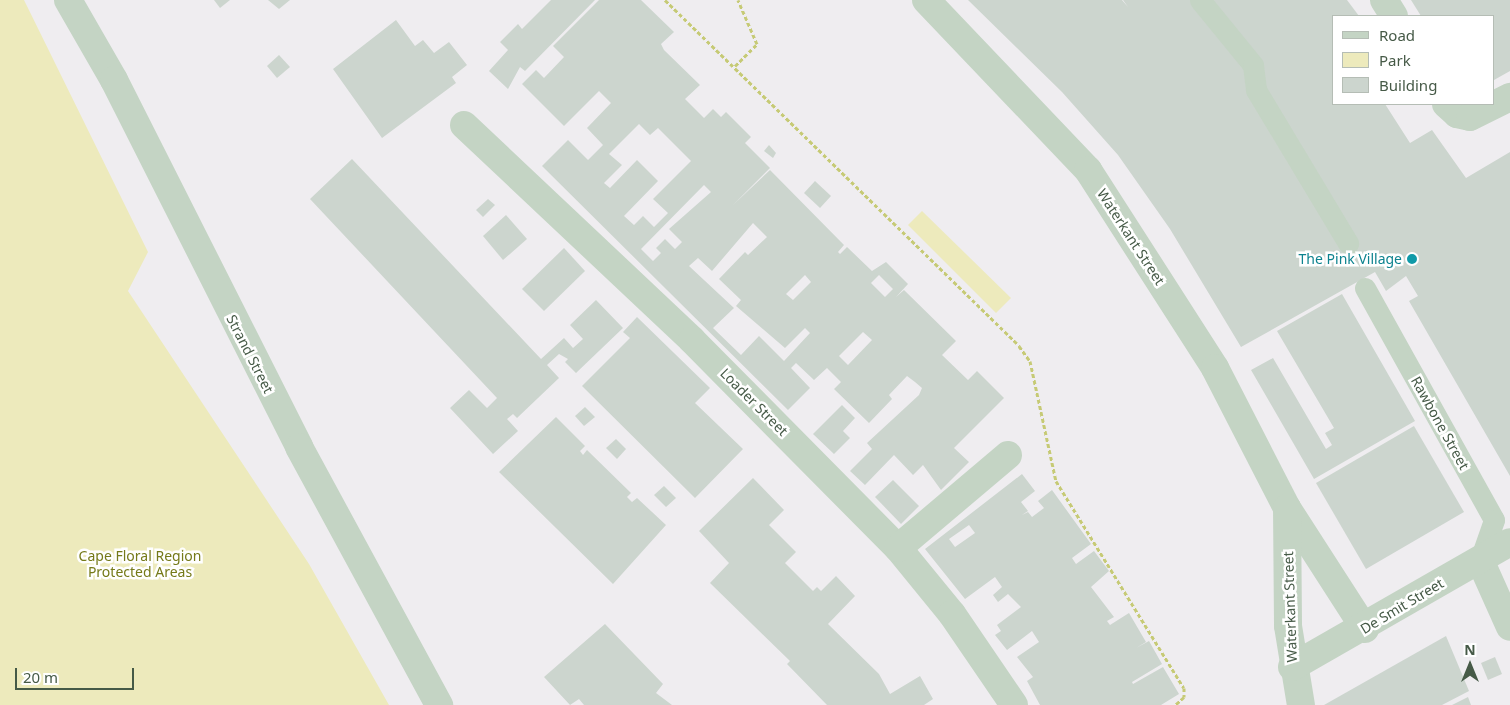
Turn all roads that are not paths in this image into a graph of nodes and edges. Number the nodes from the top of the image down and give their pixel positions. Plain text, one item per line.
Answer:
1 (68, 0) edge
2 (926, 0) edge
3 (1200, 0) edge
4 (1384, 0) edge
5 (1393, 15) edge
6 (1510, 97) edge
7 (1495, 104) edge
8 (1447, 105) edge
9 (1494, 105) edge
10 (464, 125) dead end
11 (1348, 243) dead end
12 (1365, 288) dead end
13 (1008, 455) dead end
14 (1287, 508) junction
15 (1510, 542) edge
16 (898, 548) junction
17 (1480, 560) junction
18 (1365, 628) junction
19 (1510, 628) edge
20 (1292, 667) junction
21 (440, 705) edge
22 (1014, 705) edge
23 (1301, 705) edge

1 - 21 street, Strand Street
2 - 14 street, Waterkant Street
3 - 11 lane
4 - 5 street
6 - 7 street
8 - 9 street
10 - 16 street, Loader Street
12 - 17 lane, Rawbone Street
13 - 16 street
14 - 18 street, Waterkant Street
14 - 20 street, Waterkant Street
15 - 17 street, De Smit Street
16 - 22 street, Loader Street
17 - 18 street, De Smit Street
17 - 19 street
18 - 20 street, De Smit Street
20 - 23 street, Waterkant Street

